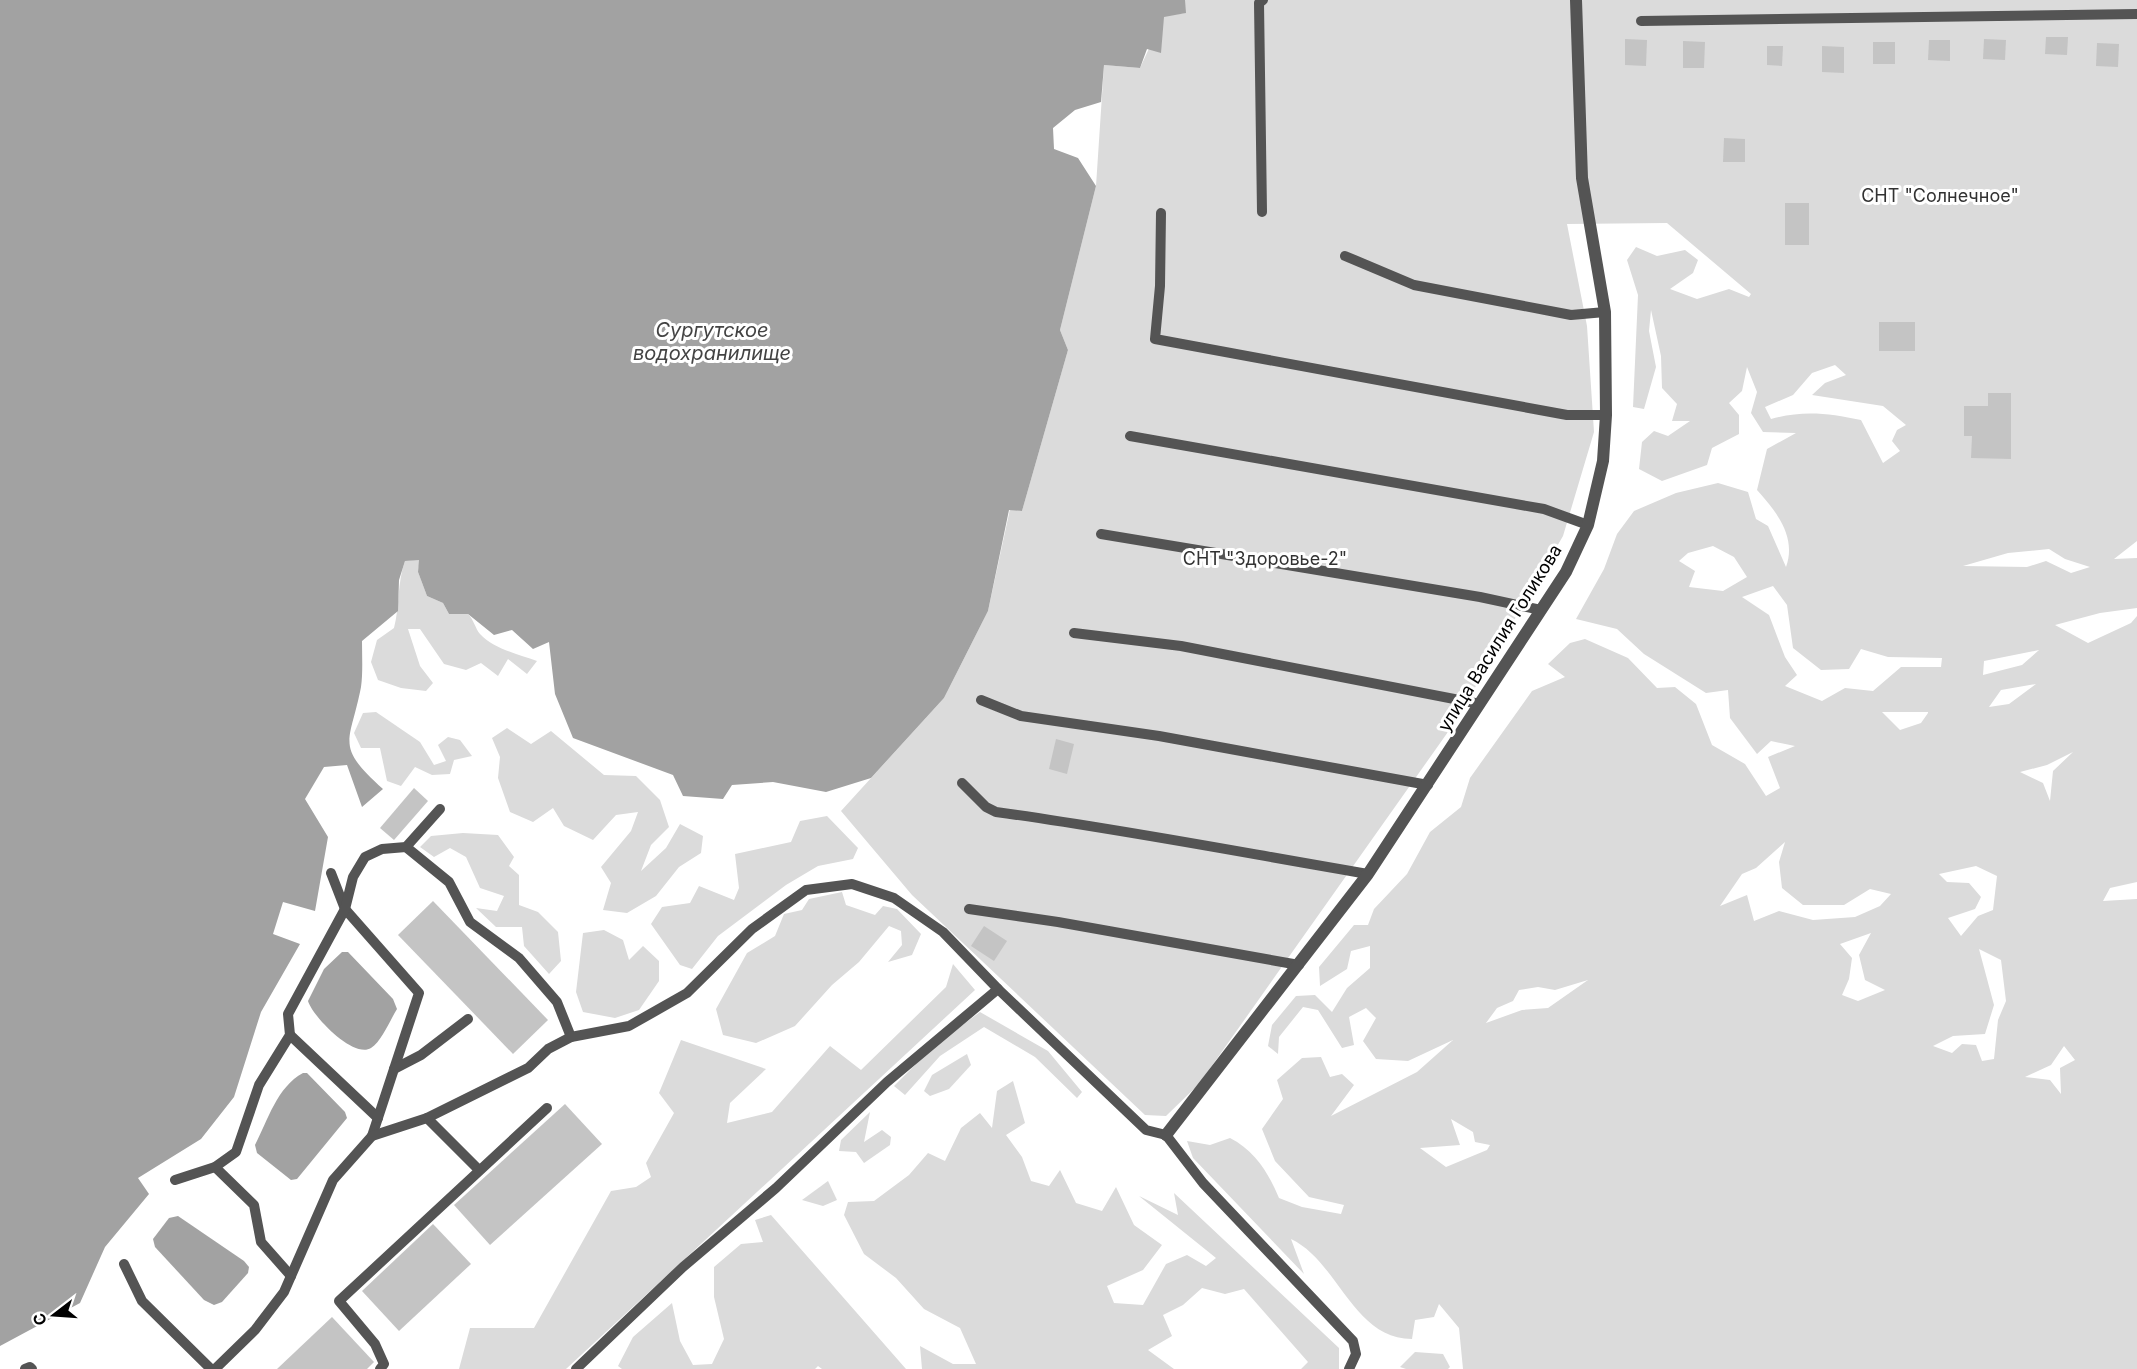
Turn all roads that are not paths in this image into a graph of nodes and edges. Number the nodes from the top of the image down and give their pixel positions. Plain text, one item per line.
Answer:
1 (1263, 0) edge
2 (1576, 0) edge
3 (2137, 14) edge
4 (1641, 21) dead end
5 (1262, 212) dead end
6 (1161, 213) dead end
7 (1345, 256) dead end
8 (1605, 312) junction
9 (1606, 415) junction
10 (1130, 436) dead end
11 (1588, 525) junction
12 (1101, 534) dead end
13 (1541, 610) junction
14 (1074, 633) dead end
15 (981, 700) dead end
16 (1480, 704) junction
17 (962, 783) dead end
18 (1428, 785) junction
19 (440, 809) dead end
20 (406, 847) junction
21 (331, 873) dead end
22 (1368, 874) junction
23 (345, 909) junction
24 (969, 909) dead end
25 (1299, 965) junction
26 (998, 990) junction
27 (468, 1019) dead end
28 (290, 1035) junction
29 (571, 1037) junction
30 (394, 1069) junction
31 (547, 1108) dead end
32 (378, 1118) junction
33 (427, 1118) junction
34 (1166, 1135) junction
35 (372, 1136) junction
36 (215, 1167) junction
37 (478, 1169) junction
38 (175, 1180) dead end
39 (124, 1264) dead end
40 (291, 1276) junction
41 (25, 1369) edge
42 (32, 1369) edge
43 (213, 1369) edge
44 (380, 1369) edge
45 (576, 1369) edge
46 (1349, 1369) edge

1 - 5 lane
2 - 8 street, улица Василия Голикова
3 - 4 lane
6 - 9 lane
7 - 8 lane
8 - 9 street, улица Василия Голикова
9 - 11 street, улица Василия Голикова
10 - 11 lane
11 - 13 street, улица Василия Голикова
12 - 13 lane
13 - 16 street, улица Василия Голикова
14 - 16 lane
15 - 18 lane
16 - 18 street, улица Василия Голикова
17 - 22 lane
18 - 22 street, улица Василия Голикова
19 - 20 lane
20 - 23 lane
20 - 29 lane
21 - 23 lane
22 - 25 street, улица Василия Голикова
23 - 28 lane
23 - 30 lane
24 - 25 lane
25 - 34 street, улица Василия Голикова
26 - 29 lane
26 - 34 lane
26 - 45 lane
27 - 30 lane
28 - 32 lane
28 - 36 lane
29 - 33 lane
30 - 32 lane
31 - 37 lane
32 - 35 lane
33 - 35 lane
33 - 37 lane
34 - 46 lane
35 - 40 lane
36 - 38 lane
36 - 40 lane
37 - 44 lane
39 - 43 lane
40 - 43 lane
41 - 42 lane

